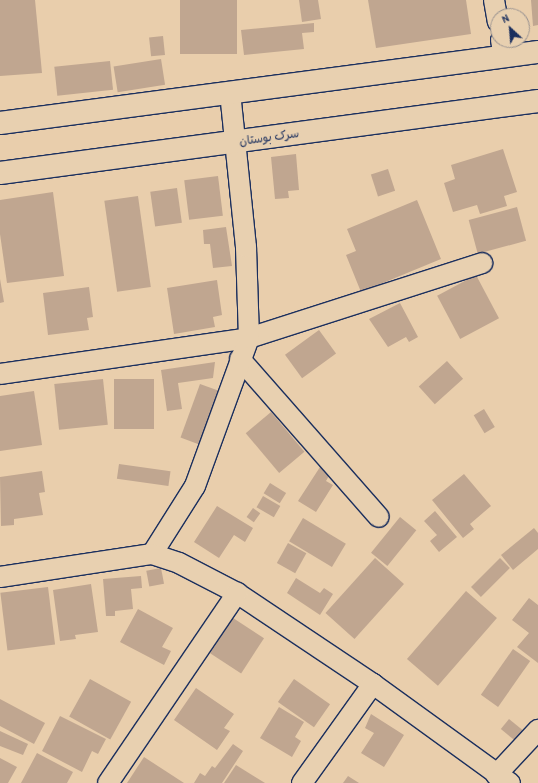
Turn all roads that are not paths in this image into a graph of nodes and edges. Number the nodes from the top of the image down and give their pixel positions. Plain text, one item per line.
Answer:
1 (503, 49) edge
2 (538, 52) edge
3 (230, 93) junction
4 (538, 101) edge
5 (0, 123) edge
6 (236, 141) junction
7 (0, 173) edge
8 (482, 263) dead end
9 (249, 338) junction
10 (240, 359) junction
11 (0, 374) edge
12 (379, 517) dead end
13 (152, 554) junction
14 (0, 578) edge
15 (237, 593) junction
16 (373, 684) junction
17 (538, 730) edge
18 (503, 779) edge
19 (108, 783) edge
20 (302, 783) edge

1 - 2 street
1 - 3 street
3 - 5 street
3 - 6 street
4 - 6 street, سرک بوستان
6 - 7 street, سرک بوستان
6 - 9 street
8 - 9 street
9 - 10 street
9 - 11 street
10 - 12 street
10 - 13 street
13 - 14 street
13 - 15 street
15 - 16 street
15 - 19 street
16 - 18 street
16 - 20 street
17 - 18 street

